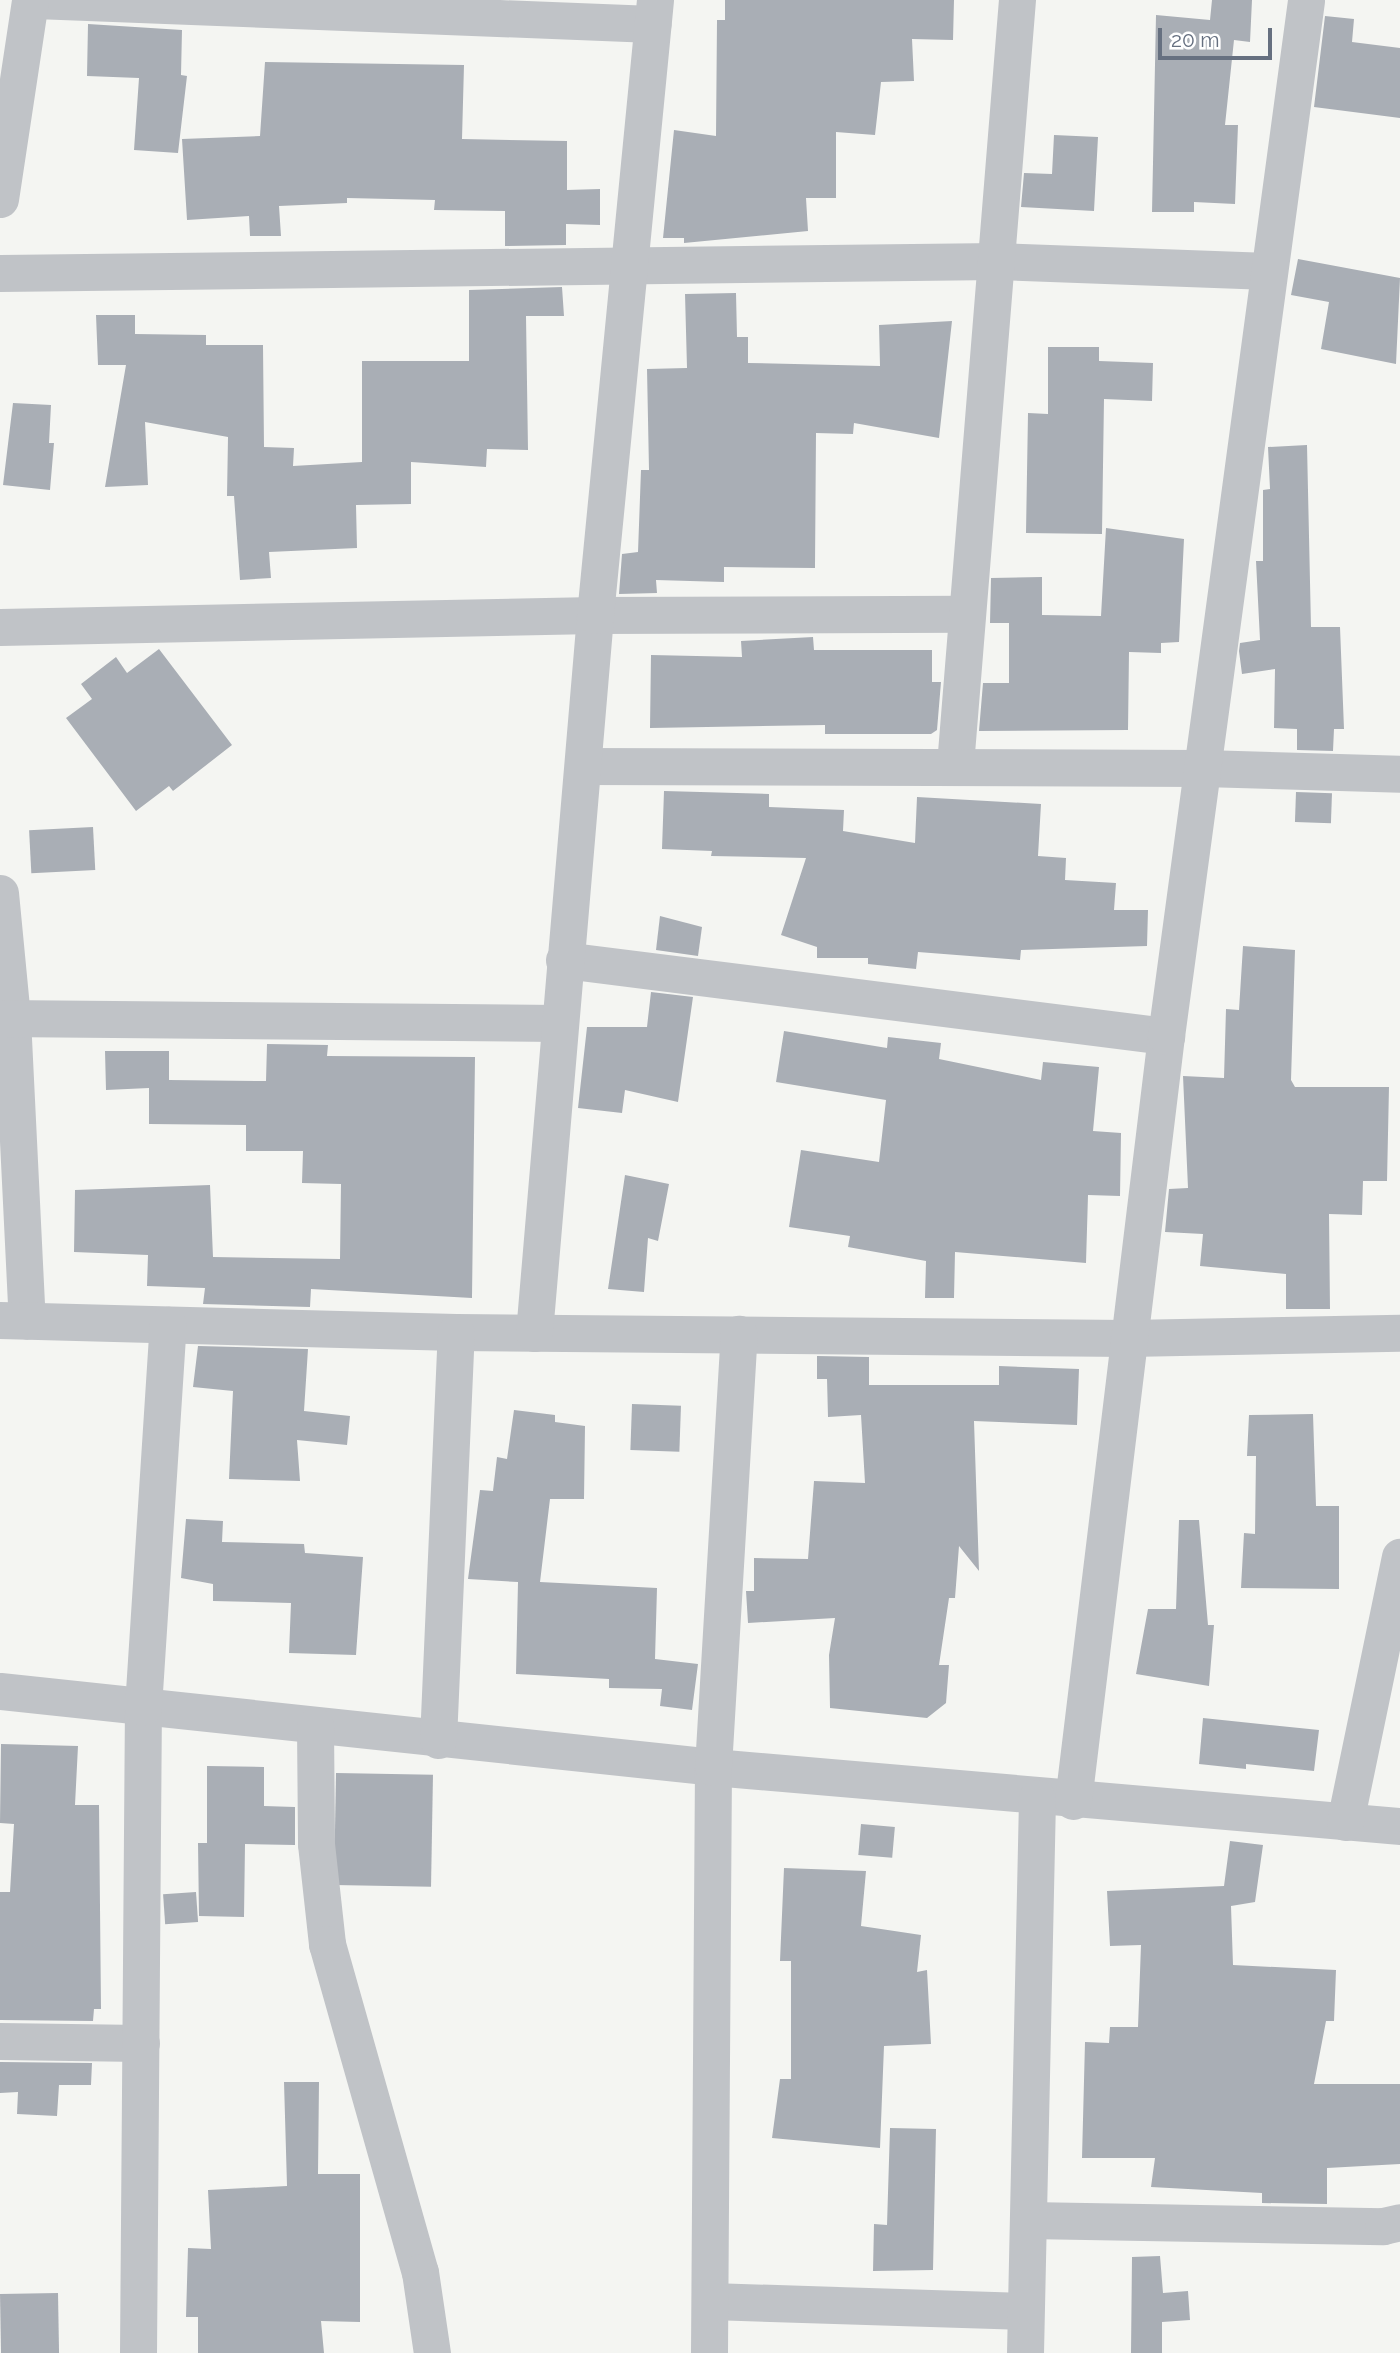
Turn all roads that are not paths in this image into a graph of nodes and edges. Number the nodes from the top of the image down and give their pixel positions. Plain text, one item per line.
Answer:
1 (30, 0) edge
2 (35, 0) edge
3 (1017, 0) edge
4 (1306, 0) edge
5 (375, 6) edge
6 (654, 12) edge
7 (0, 199) edge
8 (999, 261) junction
9 (629, 265) junction
10 (1269, 271) junction
11 (0, 273) edge
12 (967, 614) junction
13 (595, 615) junction
14 (0, 627) edge
15 (955, 765) junction
16 (583, 766) junction
17 (1203, 768) junction
18 (1400, 774) edge
19 (0, 893) edge
20 (564, 960) junction
21 (6, 1018) edge
22 (558, 1023) junction
23 (1166, 1035) junction
24 (13, 1320) edge
25 (168, 1325) junction
26 (456, 1332) junction
27 (534, 1333) junction
28 (1400, 1333) edge
29 (739, 1334) junction
30 (1128, 1338) junction
31 (1400, 1557) edge
32 (0, 1691) edge
33 (143, 1707) junction
34 (315, 1726) junction
35 (438, 1740) junction
36 (713, 1768) junction
37 (1037, 1798) junction
38 (1073, 1801) junction
39 (1345, 1822) junction
40 (1400, 1826) edge
41 (0, 2041) edge
42 (141, 2043) junction
43 (1028, 2220) junction
44 (1400, 2222) edge
45 (710, 2301) junction
46 (1025, 2311) junction
47 (138, 2353) edge
48 (432, 2353) edge
49 (709, 2353) edge
50 (1025, 2353) edge

1 - 7 street
2 - 5 street
3 - 8 street
4 - 10 street
5 - 6 street
6 - 9 street
8 - 9 street
8 - 10 street
8 - 12 street
9 - 11 street
9 - 13 street
10 - 17 street
12 - 13 street
12 - 15 street
13 - 14 street
13 - 16 street
15 - 16 street
15 - 17 street
16 - 20 street
17 - 18 street
17 - 23 street
19 - 21 street
20 - 22 street
20 - 23 street
21 - 22 street
21 - 24 street
22 - 27 street
23 - 30 street
24 - 25 street
25 - 26 street
25 - 33 street
26 - 27 street
26 - 35 street
27 - 29 street
28 - 30 street
29 - 30 street
29 - 36 street
30 - 38 street
31 - 39 street
32 - 33 street
33 - 34 street
33 - 42 street
34 - 35 street
34 - 48 street
35 - 36 street
36 - 37 street
36 - 45 street
37 - 38 street
37 - 43 street
38 - 39 street
39 - 40 street
41 - 42 street
42 - 47 street
43 - 44 street
43 - 46 street
45 - 46 street
45 - 49 street
46 - 50 street

